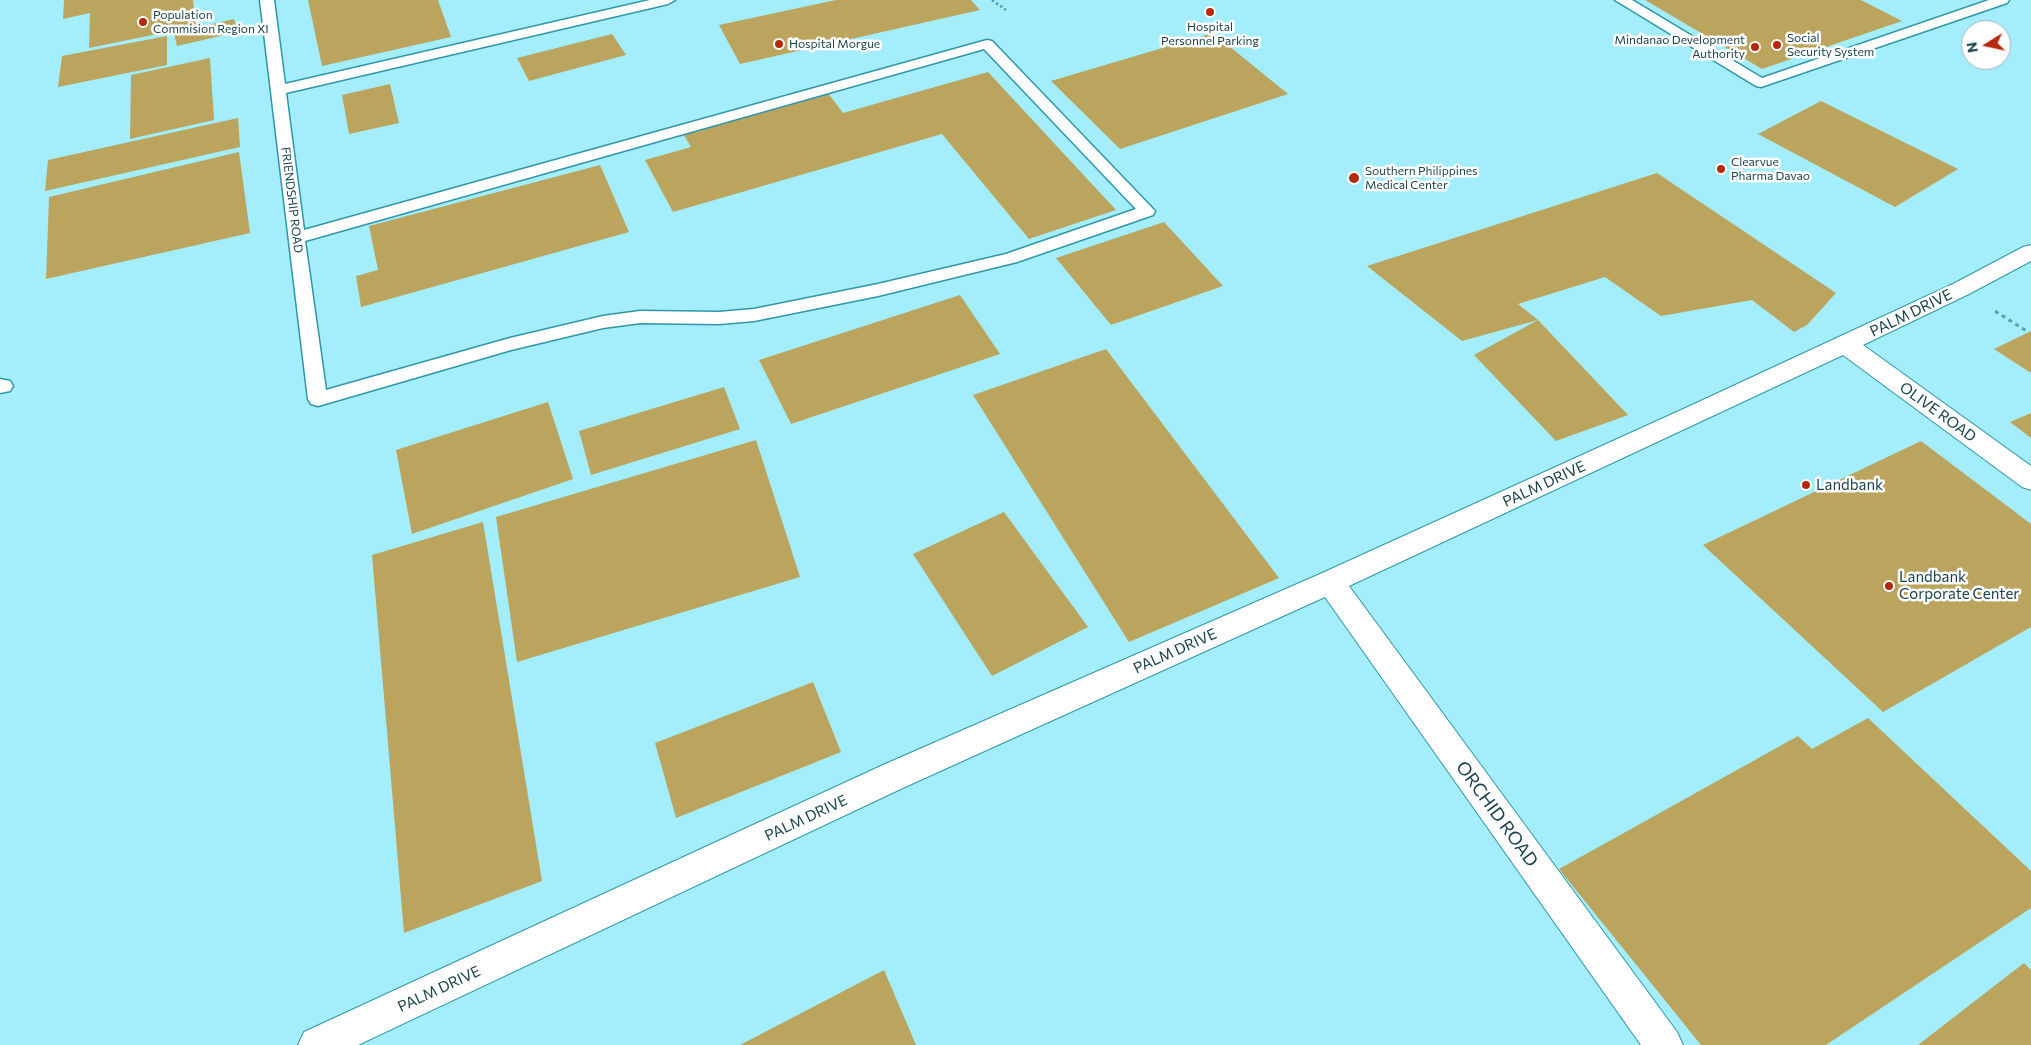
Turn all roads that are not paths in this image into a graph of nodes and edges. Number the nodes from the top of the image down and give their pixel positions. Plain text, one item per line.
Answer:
1 (267, 0) edge
2 (666, 0) edge
3 (1622, 0) edge
4 (2002, 0) edge
5 (278, 90) junction
6 (296, 238) junction
7 (2031, 252) edge
8 (1845, 344) junction
9 (2031, 480) edge
10 (1330, 582) junction
11 (317, 1045) edge
12 (1664, 1045) edge

1 - 5 lane, FRIENDSHIP ROAD
2 - 5 lane
3 - 4 lane
5 - 6 lane, FRIENDSHIP ROAD
6 - 6 lane, FRIENDSHIP ROAD
7 - 8 street, PALM DRIVE
8 - 9 street, OLIVE ROAD
8 - 10 street, PALM DRIVE
10 - 11 street, PALM DRIVE
10 - 12 street, ORCHID ROAD

